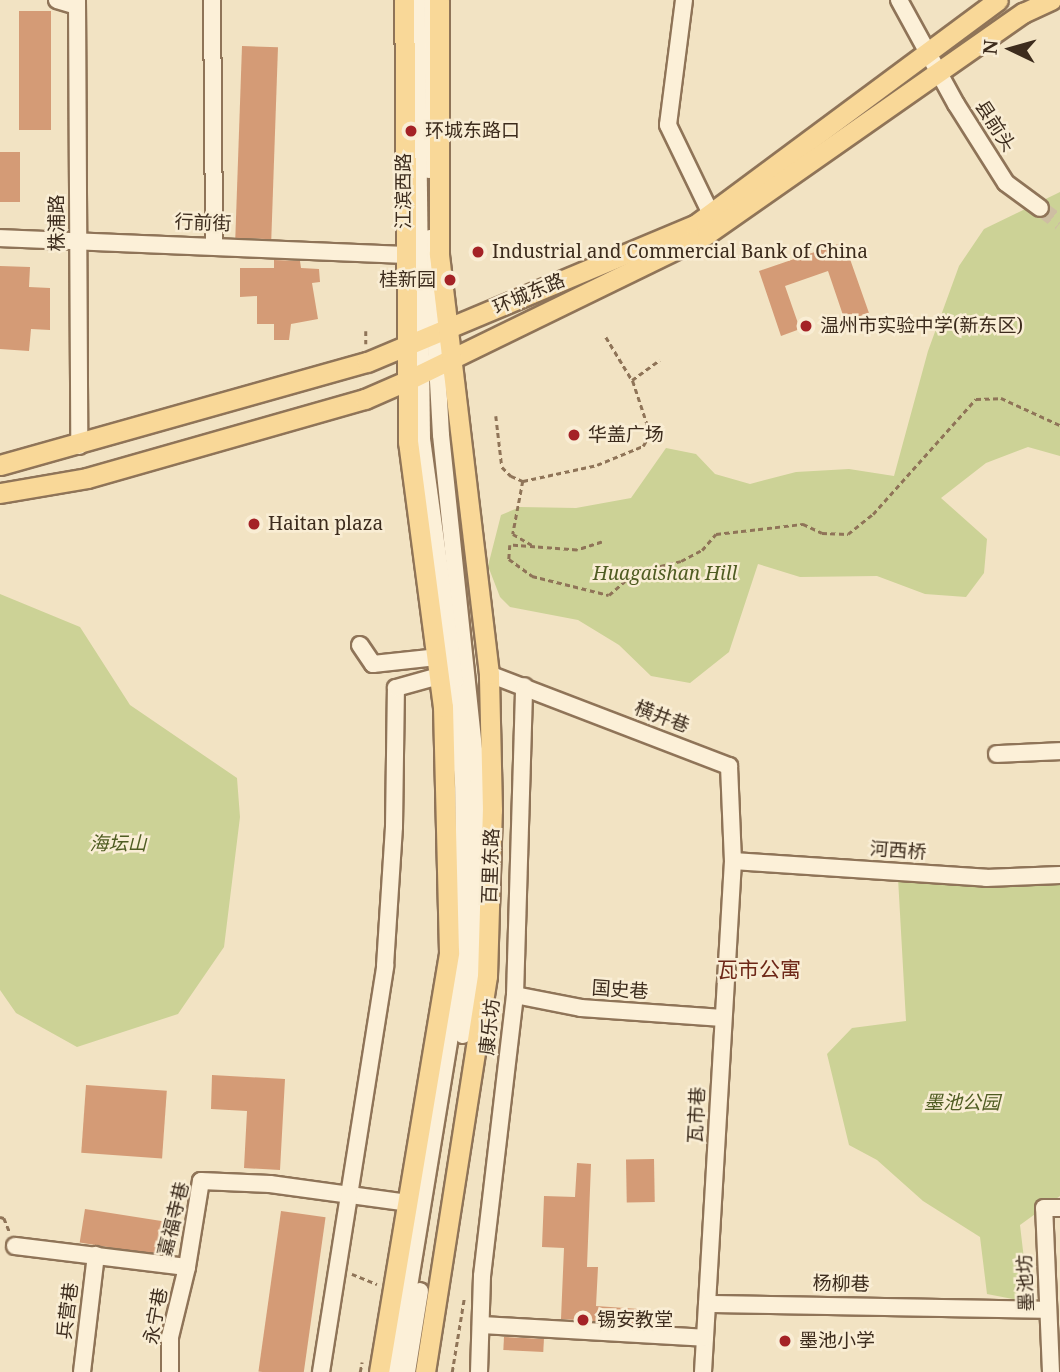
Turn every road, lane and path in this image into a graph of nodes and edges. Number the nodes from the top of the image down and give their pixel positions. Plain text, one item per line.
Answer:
1 (57, 0) edge
2 (212, 0) edge
3 (404, 0) edge
4 (417, 0) edge
5 (429, 0) edge
6 (439, 0) edge
7 (684, 0) edge
8 (899, 0) edge
9 (998, 0) edge
10 (1051, 0) edge
11 (77, 3) edge
12 (928, 54) junction
13 (937, 73) junction
14 (1040, 208) tunnel mouth
15 (710, 214) junction
16 (0, 238) edge
17 (78, 239) junction
18 (214, 245) junction
19 (404, 255) junction
20 (428, 335) junction
21 (606, 337) dead end
22 (660, 360) dead end
23 (429, 369) junction
24 (632, 380) junction
25 (496, 416) dead end
26 (1060, 425) edge
27 (79, 446) junction
28 (0, 465) edge
29 (523, 481) junction
30 (0, 493) edge
31 (602, 542) dead end
32 (535, 546) junction
33 (360, 645) dead end
34 (438, 667) junction
35 (489, 674) junction
36 (524, 686) junction
37 (1060, 751) edge
38 (997, 754) dead end
39 (733, 861) junction
40 (1060, 876) edge
41 (515, 995) junction
42 (723, 1018) junction
43 (347, 1195) junction
44 (408, 1203) junction
45 (1060, 1208) edge
46 (0, 1217) edge
47 (15, 1246) joint
48 (96, 1255) junction
49 (187, 1267) junction
50 (377, 1284) dead end
51 (333, 1289) junction
52 (706, 1304) junction
53 (1048, 1310) junction
54 (481, 1325) junction
55 (705, 1338) junction
56 (82, 1372) edge
57 (170, 1372) edge
58 (321, 1372) edge
59 (379, 1372) edge
60 (395, 1372) edge
61 (407, 1372) edge
62 (425, 1372) edge
63 (479, 1372) edge
64 (702, 1372) edge
65 (1051, 1372) edge

1 - 11 street
2 - 18 street
3 - 19 main road, 江滨西路
4 - 20 street
5 - 20 street
6 - 20 main road, 江滨西路
7 - 15 street
8 - 12 street, 县前头
9 - 12 main road, 环城东路
10 - 13 main road, 环城东路
11 - 17 street, 株浦路
12 - 13 street, 县前头
12 - 15 main road, 环城东路
13 - 14 street, 县前头
13 - 23 main road, 环城东路
15 - 20 main road, 环城东路
16 - 17 street, 行前街
17 - 18 street, 行前街
17 - 27 street, 株浦路
18 - 19 street, 行前街
19 - 20 main road, 江滨西路
20 - 23 main road, 江滨西路
20 - 23 main road, 江滨西路
20 - 27 main road, 环城东路
21 - 24 path
22 - 24 path
23 - 30 main road, 环城东路
23 - 34 main road
23 - 35 main road, 百里东路
23 - 60 street
23 - 61 street
24 - 29 path
25 - 29 path
26 - 32 path
27 - 28 main road, 环城东路
29 - 32 path
31 - 32 path
33 - 34 street
34 - 43 street
34 - 44 main road
35 - 36 street, 横井巷
35 - 62 main road, 百里东路
36 - 39 street, 横井巷
36 - 41 street, 康乐坊
37 - 38 street
39 - 40 street, 河西桥
39 - 42 street, 瓦市巷
41 - 42 street, 国史巷
41 - 54 street, 康乐坊
42 - 52 street, 瓦市巷
43 - 44 street, 嘉福寺巷
43 - 49 street, 嘉福寺巷
43 - 51 street
44 - 59 main road
45 - 53 street, 墨池坊
46 - 47 path
47 - 48 street, 嘉福寺巷
48 - 49 street, 嘉福寺巷
48 - 56 street, 兵营巷
49 - 57 street, 永宁巷
50 - 51 path
51 - 58 street
52 - 53 street, 杨柳巷
52 - 55 street, 瓦市巷
53 - 65 street, 墨池坊
54 - 55 street
54 - 63 street, 康乐坊
55 - 64 street, 瓦市巷

